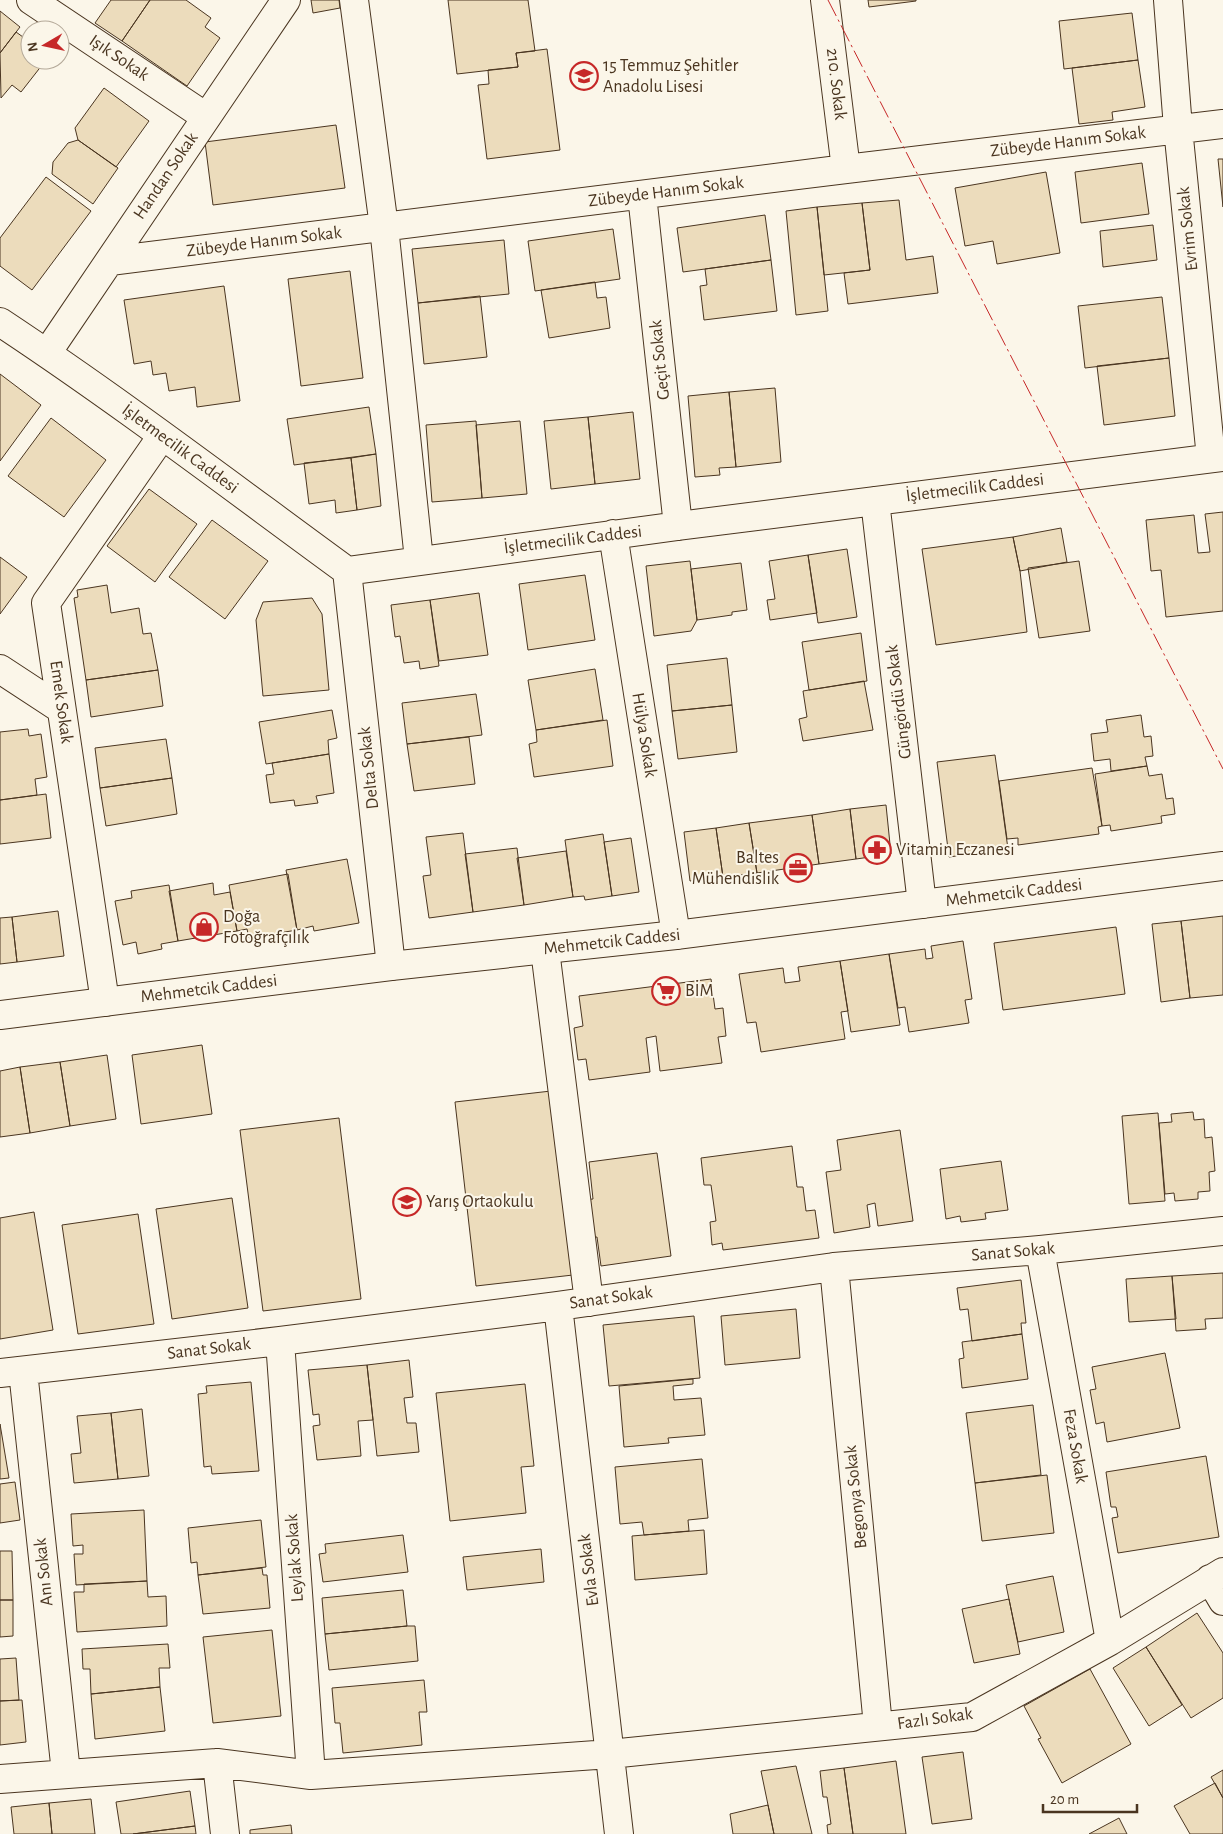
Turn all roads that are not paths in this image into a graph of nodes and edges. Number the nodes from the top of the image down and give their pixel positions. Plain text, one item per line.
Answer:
1 (31, 0) edge
2 (286, 0) edge
3 (354, 0) edge
4 (825, 0) edge
5 (1168, 0) edge
6 (206, 117) junction
7 (1223, 124) edge
8 (1178, 128) junction
9 (846, 169) junction
10 (642, 195) junction
11 (384, 227) junction
12 (110, 261) junction
13 (0, 322) edge
14 (47, 353) junction
15 (162, 436) junction
16 (1217, 458) edge
17 (875, 501) junction
18 (678, 526) junction
19 (613, 534) junction
20 (419, 560) junction
21 (347, 571) junction
22 (0, 669) edge
23 (61, 709) junction
24 (1223, 866) edge
25 (922, 904) junction
26 (676, 935) junction
27 (544, 950) junction
28 (391, 966) junction
29 (105, 1002) junction
30 (0, 1015) edge
31 (1223, 1232) edge
32 (1040, 1250) junction
33 (834, 1267) junction
34 (589, 1302) junction
35 (558, 1306) junction
36 (280, 1341) junction
37 (11, 1372) edge
38 (1219, 1584) edge
39 (1110, 1642) junction
40 (878, 1726) junction
41 (610, 1754) junction
42 (217, 1763) junction
43 (66, 1773) junction
44 (310, 1775) junction
45 (0, 1779) edge
46 (225, 1834) edge
47 (619, 1834) edge

1 - 6 street, Işık Sokak
2 - 6 street, Handan Sokak
3 - 11 street
4 - 9 street, 210. Sokak
5 - 8 street, Evrim Sokak
6 - 12 street, Handan Sokak
7 - 8 street, Zübeyde Hanım Sokak
8 - 9 street, Zübeyde Hanım Sokak
8 - 16 street, Evrim Sokak
9 - 10 street, Zübeyde Hanım Sokak
10 - 11 street, Zübeyde Hanım Sokak
10 - 18 street, Geçit Sokak
11 - 12 street, Zübeyde Hanım Sokak
11 - 20 street
12 - 14 street, Handan Sokak
13 - 14 street, İşletmecilik Caddesi
14 - 15 street, İşletmecilik Caddesi
15 - 21 street, İşletmecilik Caddesi
15 - 23 street, Emek Sokak
16 - 17 street, İşletmecilik Caddesi
17 - 18 street, İşletmecilik Caddesi
17 - 25 street, Güngördü Sokak
18 - 19 street, İşletmecilik Caddesi
19 - 20 street, İşletmecilik Caddesi
19 - 26 street, Hülya Sokak
20 - 21 street, İşletmecilik Caddesi
21 - 28 street, Delta Sokak
22 - 23 street
23 - 29 street, Emek Sokak
24 - 25 street, Mehmetcik Caddesi
25 - 26 street, Mehmetcik Caddesi
26 - 27 street, Mehmetcik Caddesi
27 - 28 street, Mehmetcik Caddesi
27 - 34 street
28 - 29 street, Mehmetcik Caddesi
29 - 30 street, Mehmetcik Caddesi
31 - 32 street, Sanat Sokak
32 - 33 street, Sanat Sokak
32 - 39 street, Feza Sokak
33 - 34 street, Sanat Sokak
33 - 40 street, Begonya Sokak
34 - 35 street, Sanat Sokak
35 - 36 street, Sanat Sokak
35 - 41 street, Evla Sokak
36 - 37 street, Sanat Sokak
36 - 44 street, Leylak Sokak
37 - 43 street, Anı Sokak
38 - 39 street, Fazlı Sokak
39 - 40 street, Fazlı Sokak
40 - 41 street, Fazlı Sokak
41 - 44 street, Fazlı Sokak
41 - 47 street, Evla Sokak
42 - 43 street, Fazlı Sokak
42 - 44 street, Fazlı Sokak
42 - 46 street
43 - 45 street, Fazlı Sokak

